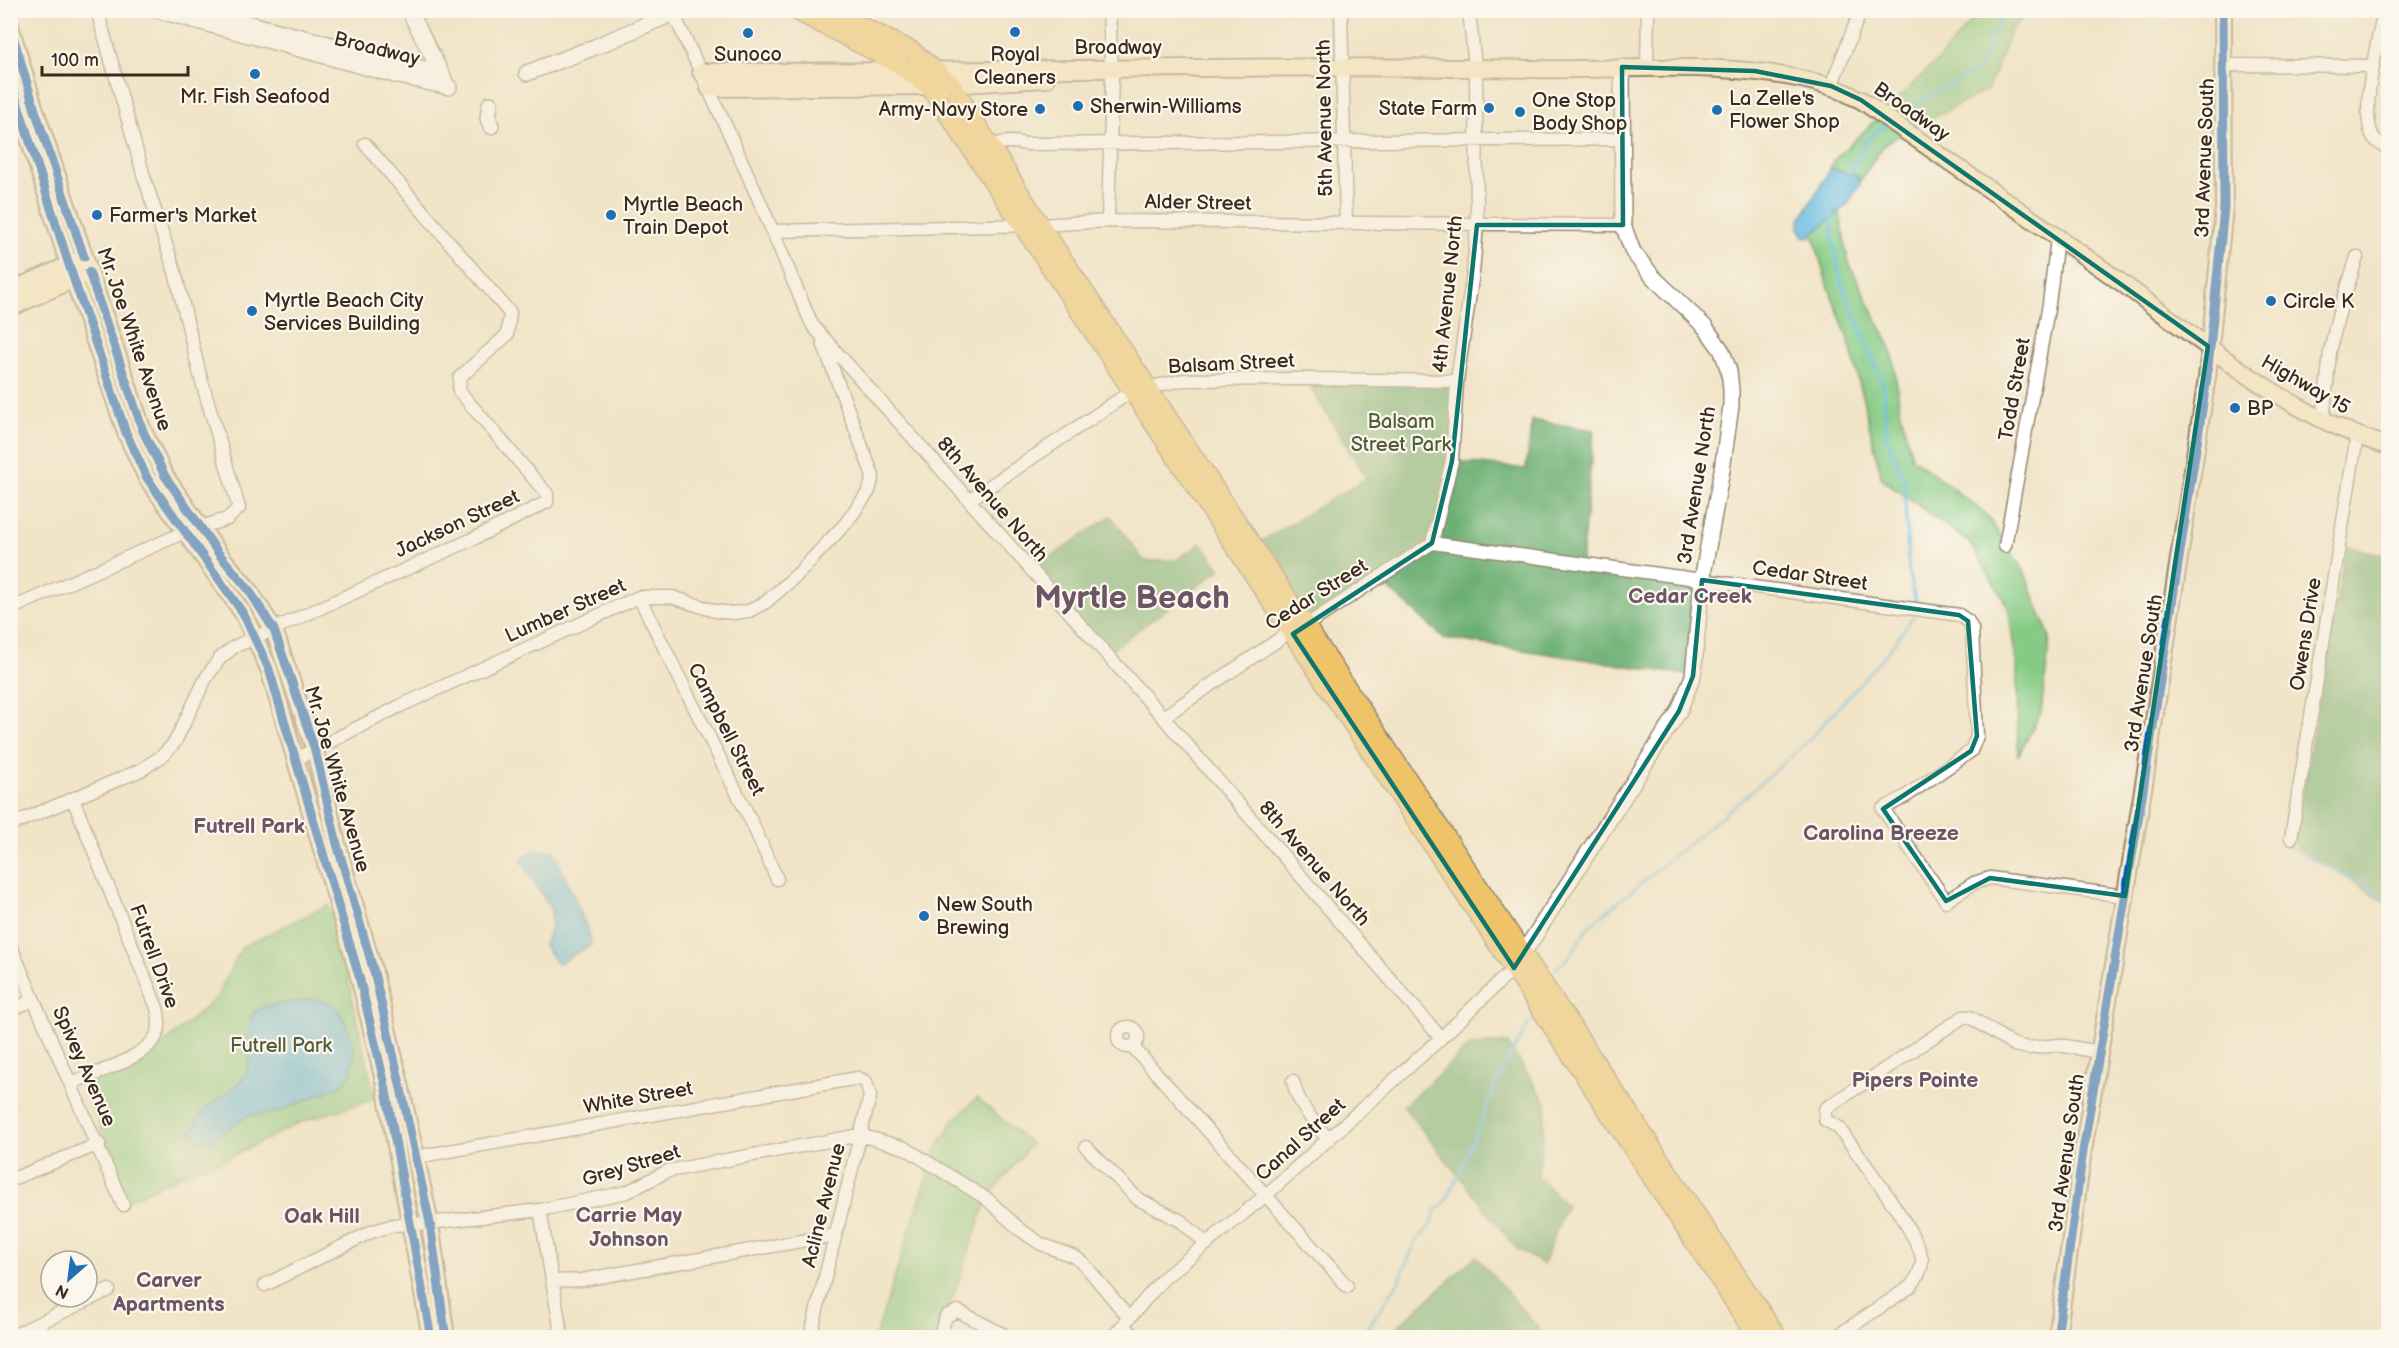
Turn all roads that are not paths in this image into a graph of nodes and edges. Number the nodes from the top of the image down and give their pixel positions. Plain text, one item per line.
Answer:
1 (97, 10) edge
2 (157, 10) edge
3 (196, 10) edge
4 (409, 10) edge
5 (795, 10) edge
6 (828, 10) edge
7 (1109, 10) edge
8 (1341, 10) edge
9 (1469, 10) edge
10 (1648, 10) edge
11 (1861, 10) edge
12 (2223, 10) edge
13 (2384, 10) edge
14 (676, 12) edge
15 (10, 26) edge
16 (235, 26) junction
17 (2225, 65) junction
18 (2373, 66) junction
19 (1622, 67) junction
20 (1647, 68) junction
21 (908, 71) junction
22 (1342, 71) junction
23 (701, 72) junction
24 (1112, 72) junction
25 (1475, 72) junction
26 (440, 73) junction
27 (527, 73) dead end
28 (932, 78) junction
29 (10, 79) edge
30 (951, 84) junction
31 (1831, 86) junction
32 (709, 87) junction
33 (490, 104) dead end
34 (22, 114) edge
35 (491, 126) dead end
36 (1623, 139) junction
37 (1344, 141) junction
38 (1476, 141) junction
39 (1110, 143) junction
40 (365, 144) dead end
41 (990, 147) junction
42 (2388, 149) edge
43 (1108, 221) junction
44 (1346, 224) junction
45 (1032, 225) junction
46 (1477, 225) junction
47 (1623, 225) junction
48 (772, 231) junction
49 (2057, 238) junction
50 (2356, 257) dead end
51 (79, 268) junction
52 (10, 291) edge
53 (10, 308) edge
54 (820, 334) junction
55 (2208, 346) junction
56 (1457, 381) junction
57 (1140, 389) junction
58 (2324, 421) junction
59 (2357, 436) junction
60 (2388, 446) edge
61 (969, 501) junction
62 (203, 527) junction
63 (185, 532) junction
64 (1432, 543) junction
65 (2005, 546) dead end
66 (1702, 580) junction
67 (639, 597) junction
68 (10, 609) edge
69 (1300, 629) junction
70 (274, 630) junction
71 (255, 637) junction
72 (1163, 717) junction
73 (315, 750) junction
74 (296, 759) junction
75 (73, 799) junction
76 (10, 825) edge
77 (2291, 838) dead end
78 (777, 879) dead end
79 (2125, 896) junction
80 (10, 945) edge
81 (1518, 961) junction
82 (34, 1000) junction
83 (10, 1010) edge
84 (1441, 1038) junction
85 (1132, 1046) dead end
86 (2099, 1052) junction
87 (1293, 1081) dead end
88 (866, 1082) joint
89 (72, 1083) junction
90 (860, 1135) junction
91 (1329, 1140) junction
92 (99, 1144) junction
93 (1086, 1147) dead end
94 (416, 1157) junction
95 (10, 1180) edge
96 (1266, 1195) junction
97 (123, 1205) dead end
98 (540, 1210) junction
99 (430, 1223) junction
100 (411, 1224) junction
101 (835, 1235) junction
102 (1207, 1244) junction
103 (554, 1281) junction
104 (265, 1285) dead end
105 (1347, 1286) dead end
106 (109, 1290) dead end
107 (1126, 1322) junction
108 (10, 1337) edge
109 (807, 1337) edge
110 (431, 1338) edge
111 (446, 1338) edge
112 (562, 1338) edge
113 (939, 1338) edge
114 (1010, 1338) edge
115 (1112, 1338) edge
116 (1138, 1338) edge
117 (1758, 1338) edge
118 (1778, 1338) edge
119 (1834, 1338) edge
120 (2057, 1338) edge

1 - 62 street
2 - 16 street, Broadway
3 - 16 street, Broadway
4 - 26 street
5 - 21 main road
6 - 28 main road
7 - 24 street
8 - 22 street, 5th Avenue North
9 - 25 street, 4th Avenue North
10 - 20 street
11 - 31 street
12 - 17 main road, 3rd Avenue South
13 - 18 street
14 - 23 street, 8th Avenue North
14 - 27 street
15 - 34 main road, Mr. Joe White Avenue
16 - 26 street, Broadway
16 - 26 street, Broadway
17 - 18 street
17 - 55 main road, 3rd Avenue South
18 - 42 street
19 - 20 main road, Broadway
19 - 25 main road, Broadway
19 - 36 street, 3rd Avenue North
20 - 31 main road, Broadway
21 - 23 main road
21 - 28 main road
22 - 24 main road, Broadway
22 - 25 main road, Broadway
22 - 37 street, 5th Avenue North
23 - 32 street, 8th Avenue North
24 - 28 main road, Broadway
24 - 30 main road, Broadway
24 - 39 street
25 - 38 street, 4th Avenue North
28 - 30 main road
28 - 32 main road, Broadway
28 - 45 main road
29 - 34 main road, Mr. Joe White Avenue
30 - 41 main road
31 - 49 main road, Broadway
32 - 48 street, 8th Avenue North
33 - 35 street
34 - 51 main road, Mr. Joe White Avenue
36 - 38 street
36 - 47 street, 3rd Avenue North
37 - 38 street
37 - 39 street
37 - 44 street, 5th Avenue North
38 - 46 street, 4th Avenue North
39 - 41 street
39 - 43 street
40 - 70 street, Jackson Street
41 - 45 main road
43 - 44 street, Alder Street
43 - 45 street, Alder Street
44 - 46 street, Alder Street
45 - 48 street, Alder Street
45 - 57 main road
46 - 47 street, Alder Street
46 - 56 street, 4th Avenue North
47 - 66 street, 3rd Avenue North
48 - 54 street, 8th Avenue North
49 - 55 main road, Broadway
49 - 65 street, Todd Street
50 - 58 street
51 - 52 main road
51 - 53 main road
51 - 62 main road, Mr. Joe White Avenue
51 - 63 main road, Mr. Joe White Avenue
54 - 61 street, 8th Avenue North
54 - 67 street, Lumber Street
55 - 58 main road, Highway 15
55 - 79 main road, 3rd Avenue South
56 - 57 street, Balsam Street
56 - 64 street, 4th Avenue North
57 - 61 street, Balsam Street
57 - 69 main road
58 - 59 main road, Highway 15
59 - 60 main road, Highway 15
59 - 77 street, Owens Drive
61 - 72 street, 8th Avenue North
62 - 63 street
62 - 70 main road, Mr. Joe White Avenue
63 - 68 street
63 - 71 main road, Mr. Joe White Avenue
64 - 66 street, Cedar Street
64 - 69 street, Cedar Street
66 - 79 street, Cedar Street
66 - 81 street, 3rd Avenue North
67 - 73 street, Lumber Street
67 - 78 street, Campbell Street
69 - 72 street, Cedar Street
69 - 81 main road
70 - 71 street, Jackson Street
70 - 73 main road, Mr. Joe White Avenue
71 - 74 main road, Mr. Joe White Avenue
71 - 75 street, Jackson Street
72 - 84 street, 8th Avenue North
73 - 74 street, Lumber Street
73 - 94 main road, Mr. Joe White Avenue
74 - 100 main road, Mr. Joe White Avenue
75 - 76 street, Jackson Street
75 - 89 street, Futrell Drive
79 - 86 main road, 3rd Avenue South
80 - 82 street, Spivey Avenue
81 - 84 street, Canal Street
81 - 117 main road
81 - 118 main road
82 - 83 street
82 - 89 street, Spivey Avenue
84 - 91 street, Canal Street
85 - 96 street
86 - 119 street
86 - 120 main road, 3rd Avenue South
87 - 91 street
88 - 90 street, Acline Avenue
88 - 94 street, White Street
89 - 92 street, Spivey Avenue
90 - 98 street, Grey Street
90 - 101 street, Acline Avenue
90 - 107 street
91 - 96 street, Canal Street
92 - 95 street
92 - 97 street, Spivey Avenue
93 - 102 street
94 - 99 main road, Mr. Joe White Avenue
96 - 102 street, Canal Street
96 - 105 street
98 - 99 street, Grey Street
98 - 103 street
99 - 100 street, Grey Street
99 - 111 main road, Mr. Joe White Avenue
100 - 104 street, Grey Street
100 - 110 main road, Mr. Joe White Avenue
101 - 103 street
101 - 109 street, Acline Avenue
102 - 107 street, Canal Street
103 - 112 street
106 - 108 street
107 - 115 street, Canal Street
107 - 116 street
113 - 114 street

